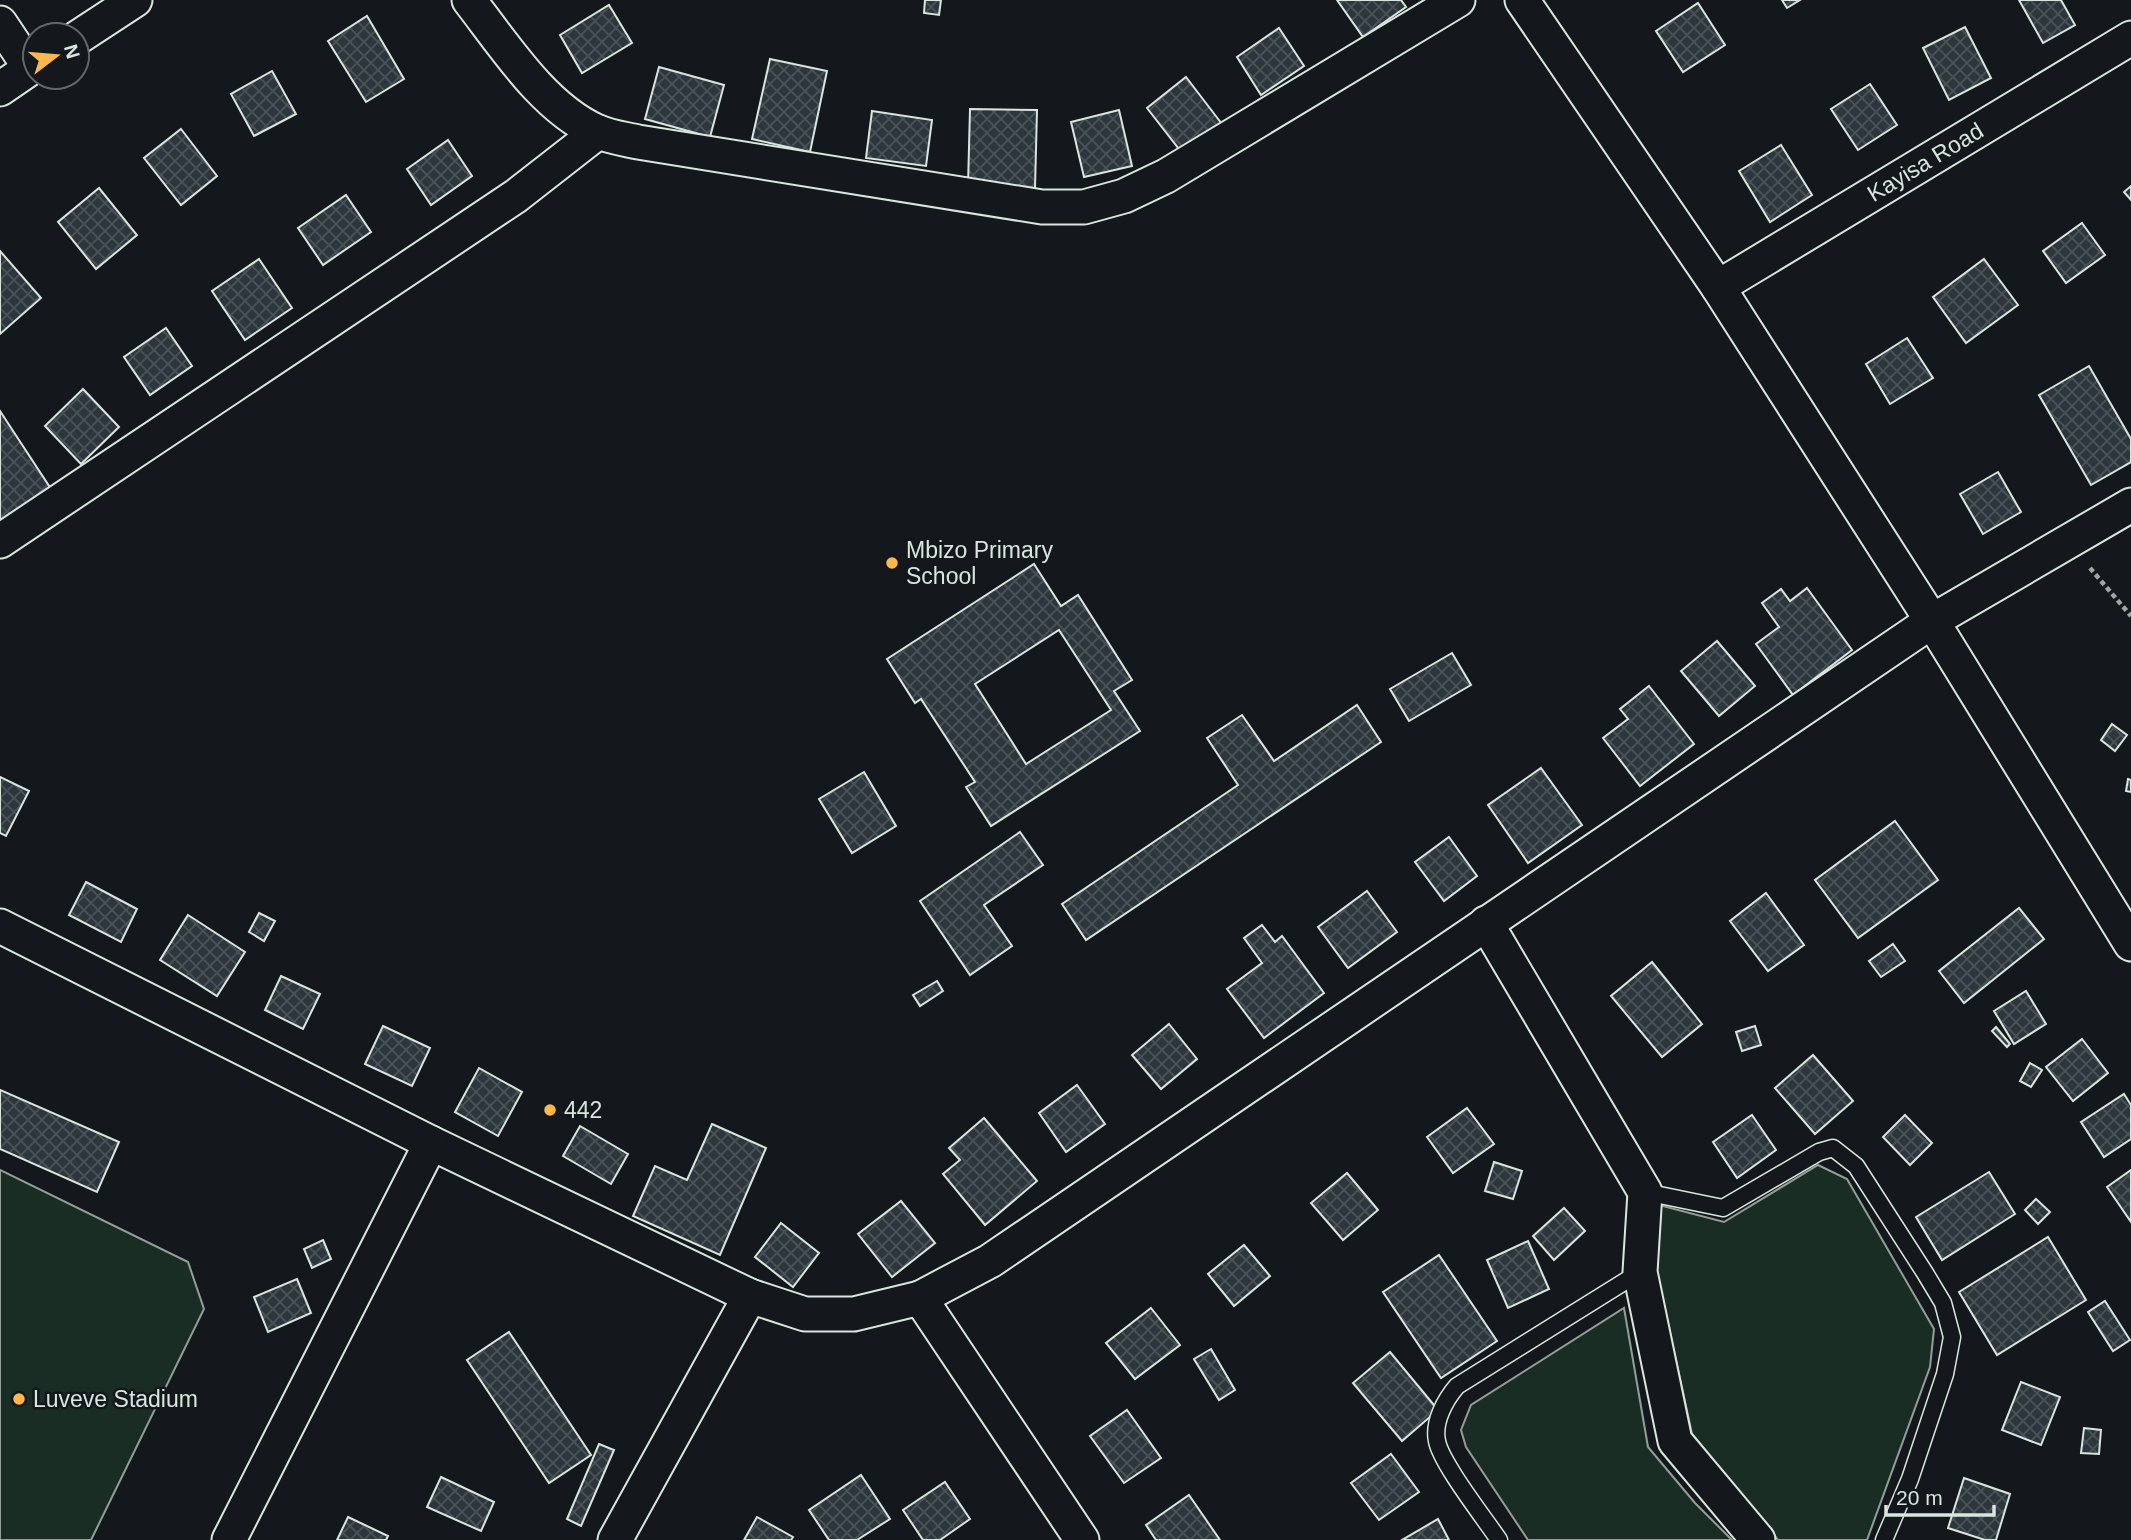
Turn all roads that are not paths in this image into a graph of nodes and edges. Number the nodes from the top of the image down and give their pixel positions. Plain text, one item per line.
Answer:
1 (135, 0) edge
2 (468, 0) edge
3 (1458, 0) edge
4 (1522, 0) edge
5 (0, 23) edge
6 (91, 29) edge
7 (2131, 38) edge
8 (21, 51) edge
9 (21, 74) edge
10 (0, 89) edge
11 (598, 132) junction
12 (1718, 287) junction
13 (2131, 505) edge
14 (0, 541) edge
15 (1932, 621) junction
16 (1486, 923) junction
17 (0, 926) edge
18 (2131, 944) edge
19 (431, 1143) junction
20 (1645, 1192) junction
21 (1640, 1272) junction
22 (750, 1296) junction
23 (920, 1298) junction
24 (1079, 1539) edge
25 (229, 1540) edge
26 (615, 1540) edge
27 (1499, 1540) edge
28 (1758, 1540) edge
29 (1884, 1540) edge

1 - 6 street
2 - 11 street
3 - 11 street
4 - 12 street
5 - 8 street
7 - 12 street, Kayisa Road
9 - 10 street
11 - 14 street
12 - 15 street
13 - 15 street
15 - 16 street
15 - 18 street
16 - 20 street
16 - 23 street
17 - 19 street
19 - 22 street
19 - 25 street
20 - 21 street
20 - 29 lane
21 - 27 lane
21 - 28 street
22 - 23 street
22 - 26 street
23 - 24 street

